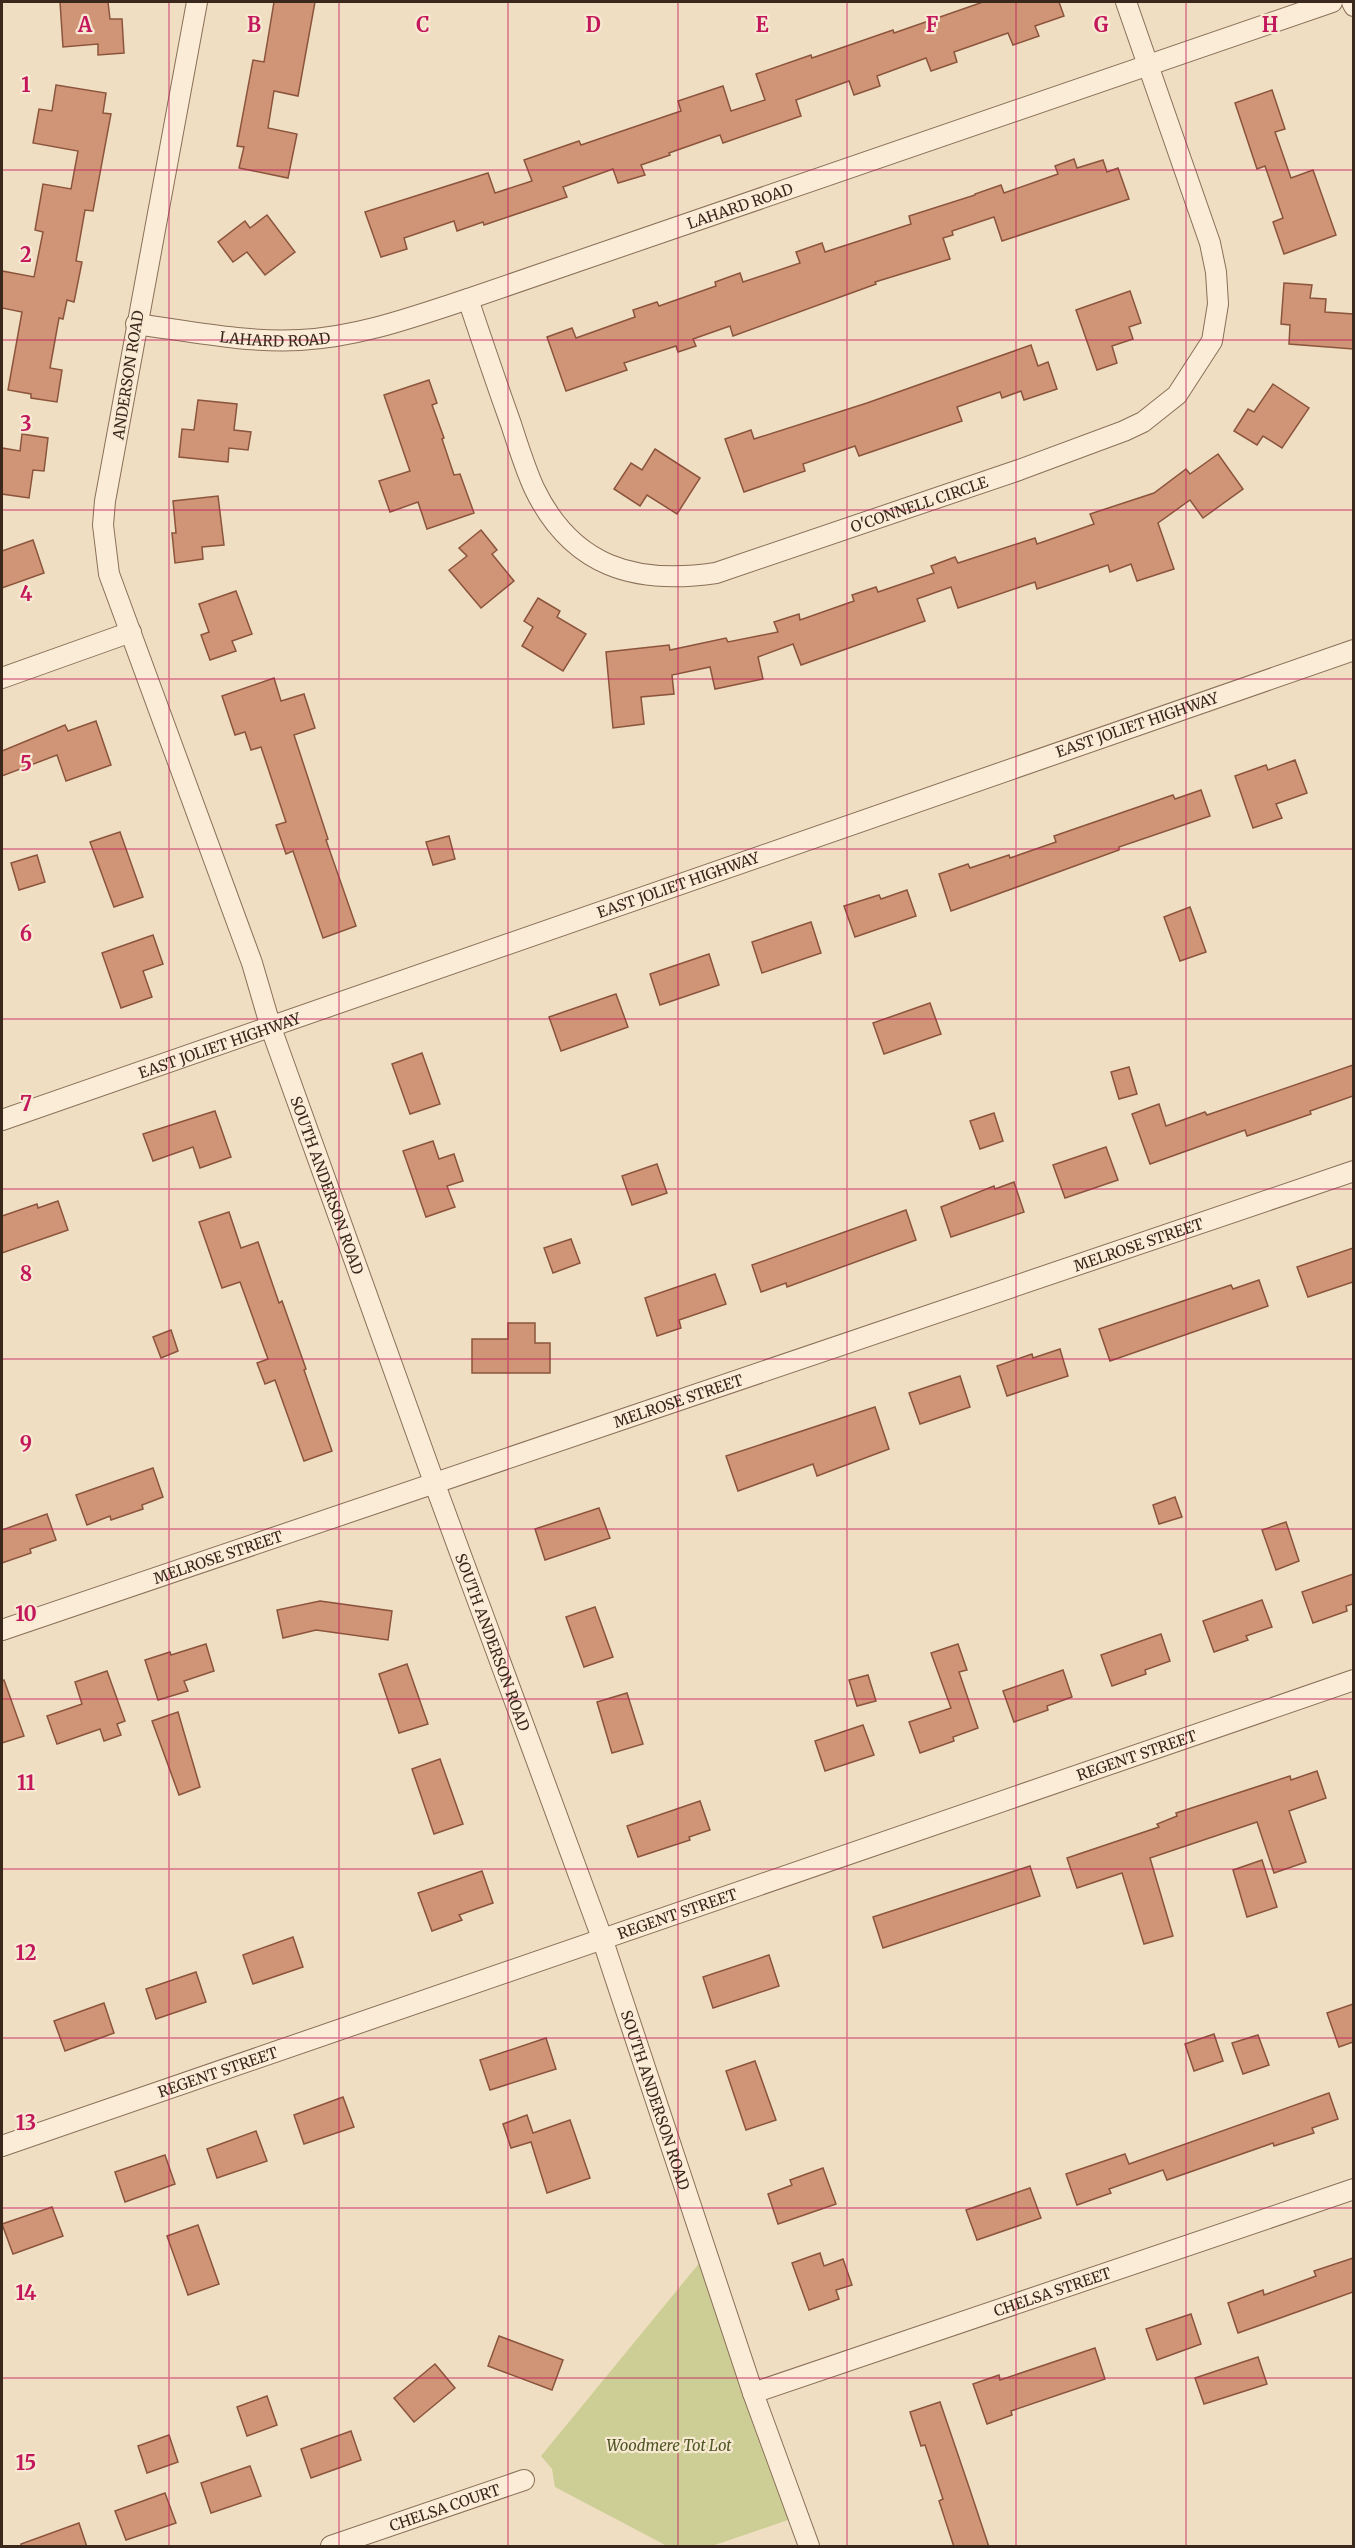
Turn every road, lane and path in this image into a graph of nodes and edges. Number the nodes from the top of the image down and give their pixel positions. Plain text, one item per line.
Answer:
1 (197, 2) edge
2 (1126, 2) edge
3 (1332, 2) edge
4 (1352, 2) edge
5 (1353, 6) edge
6 (1148, 65) junction
7 (468, 299) junction
8 (136, 324) junction
9 (131, 632) junction
10 (1353, 650) edge
11 (2, 678) edge
12 (171, 741) joint
13 (271, 1028) junction
14 (2, 1120) edge
15 (1353, 1171) edge
16 (434, 1482) junction
17 (2, 1630) edge
18 (1353, 1680) edge
19 (602, 1938) junction
20 (2, 2146) edge
21 (1353, 2189) edge
22 (753, 2393) junction
23 (524, 2480) dead end
24 (331, 2547) edge
25 (809, 2547) edge

1 - 8 street, ANDERSON ROAD
2 - 6 street, O'CONNELL CIRCLE
3 - 6 street, LAHARD ROAD
4 - 5 street
6 - 7 street, LAHARD ROAD
6 - 7 street, O'CONNELL CIRCLE
7 - 8 street, LAHARD ROAD
8 - 9 street, ANDERSON ROAD
9 - 11 street
9 - 12 street, ANDERSON ROAD
10 - 13 street, EAST JOLIET HIGHWAY
12 - 13 street, SOUTH ANDERSON ROAD
13 - 14 street, EAST JOLIET HIGHWAY
13 - 16 street, SOUTH ANDERSON ROAD
15 - 16 street, MELROSE STREET
16 - 17 street, MELROSE STREET
16 - 19 street, SOUTH ANDERSON ROAD
18 - 19 street, REGENT STREET
19 - 20 street, REGENT STREET
19 - 22 street, SOUTH ANDERSON ROAD
21 - 22 street, CHELSA STREET
22 - 25 street, SOUTH ANDERSON ROAD
23 - 24 street, CHELSA COURT

